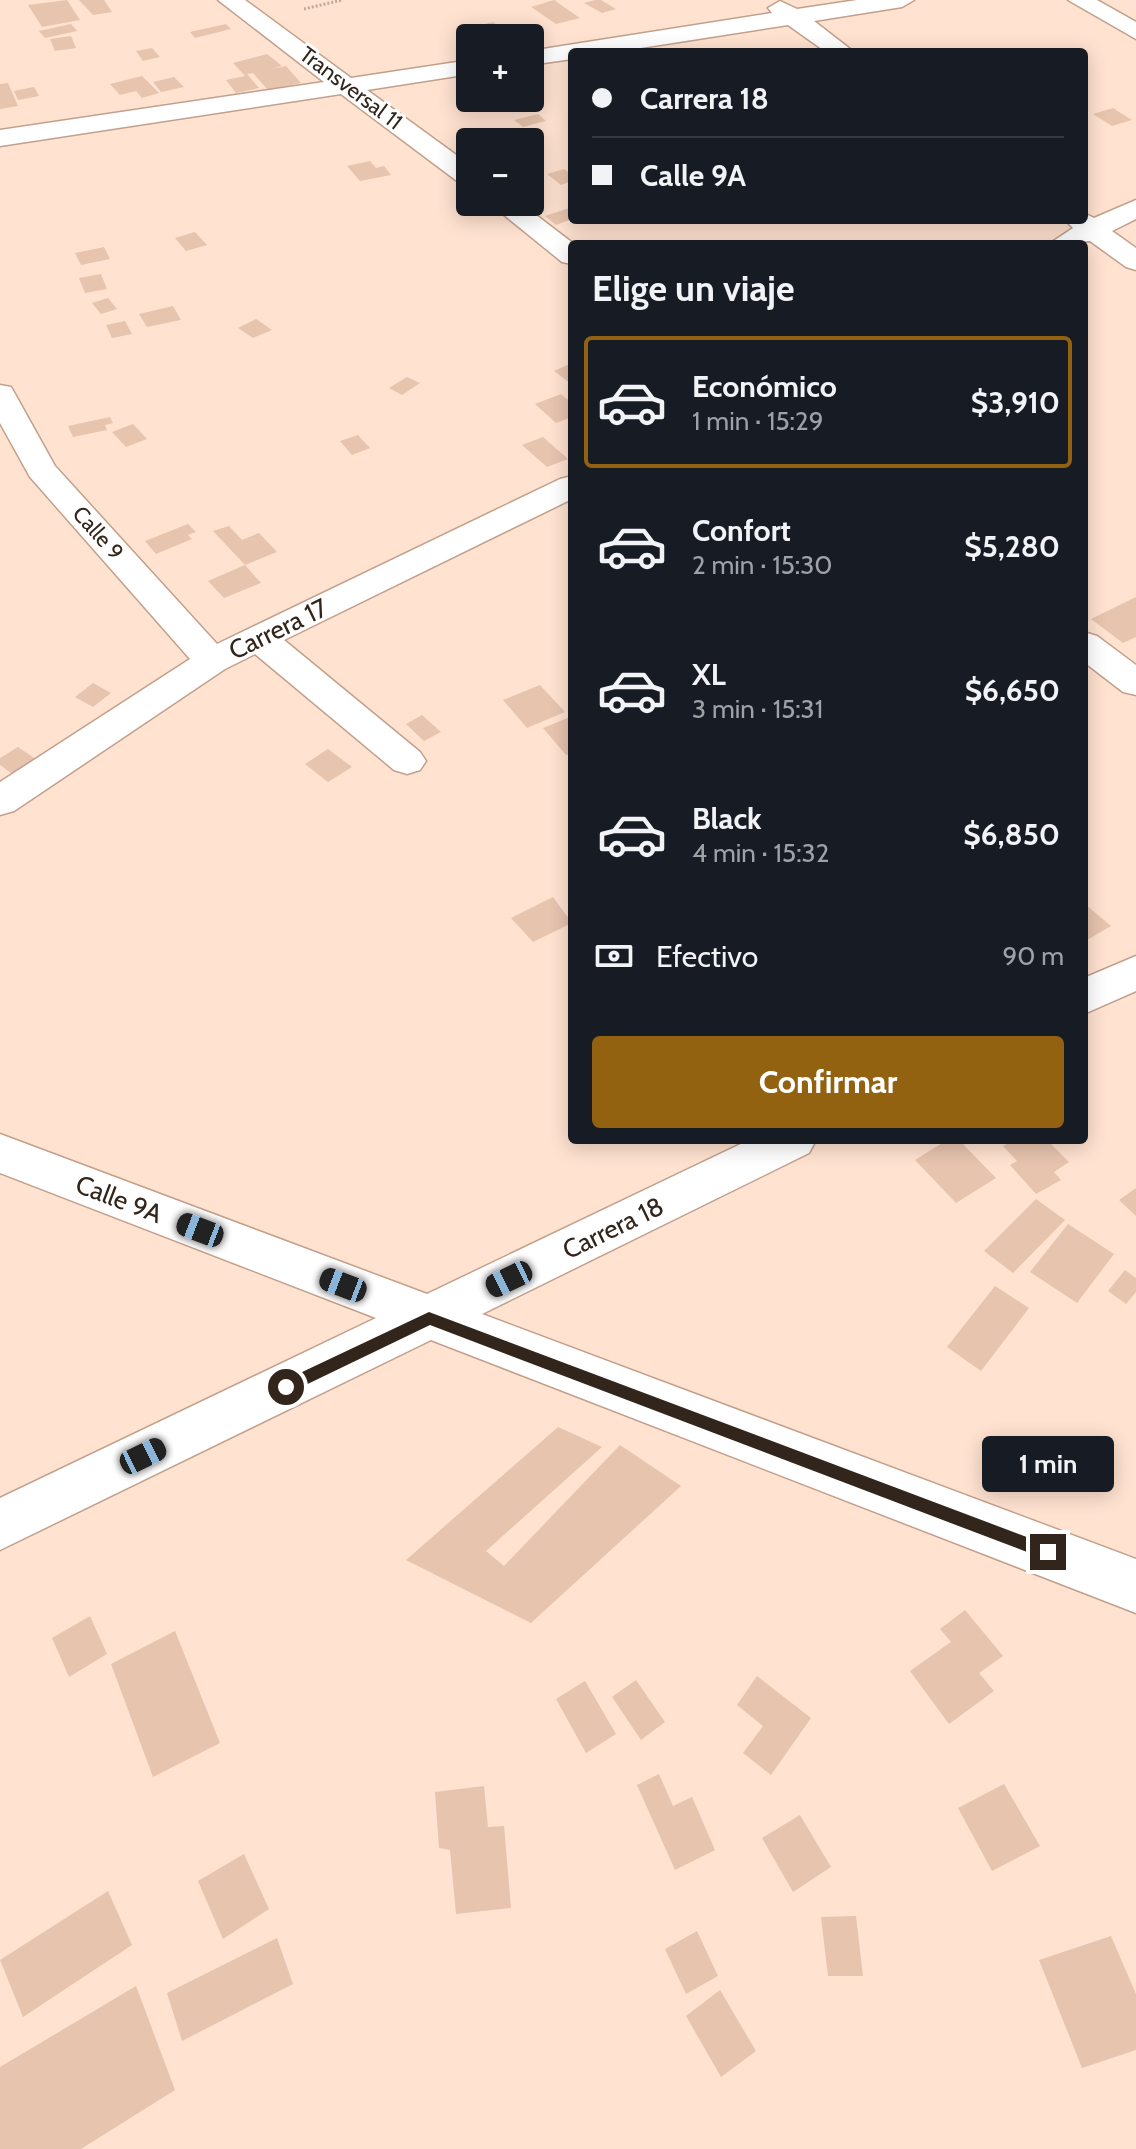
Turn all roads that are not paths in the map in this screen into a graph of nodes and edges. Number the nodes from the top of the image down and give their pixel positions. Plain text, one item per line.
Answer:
1 (230, 0) edge
2 (768, 0) edge
3 (902, 0) edge
4 (1080, 0) edge
5 (792, 17) junction
6 (1136, 32) edge
7 (594, 48) edge
8 (836, 48) edge
9 (568, 52) edge
10 (544, 56) edge
11 (456, 69) edge
12 (350, 86) junction
13 (0, 138) edge
14 (456, 167) edge
15 (1136, 208) edge
16 (520, 216) edge
17 (1086, 225) edge
18 (1068, 240) edge
19 (568, 253) edge
20 (1136, 261) edge
21 (0, 394) edge
22 (568, 488) edge
23 (258, 638) junction
24 (1088, 647) edge
25 (212, 661) junction
26 (1136, 683) edge
27 (407, 761) dead end
28 (0, 801) edge
29 (1136, 972) edge
30 (1088, 995) edge
31 (785, 1144) edge
32 (0, 1153) edge
33 (429, 1318) junction
34 (0, 1525) edge
35 (1136, 1586) edge

1 - 12 street, Transversal 11
2 - 5 street
3 - 5 street
4 - 6 street
5 - 7 street
5 - 8 street
9 - 10 street
11 - 12 street
12 - 13 street
12 - 14 street, Transversal 11
15 - 17 street
16 - 19 street
17 - 18 street
17 - 20 street
21 - 25 street, Calle 9
22 - 23 street, Carrera 17
23 - 25 street, Carrera 17
23 - 27 street
24 - 26 street
25 - 28 street, Carrera 17
29 - 30 street
31 - 33 street, Carrera 18
32 - 33 street, Calle 9A
33 - 34 street, Carrera 18
33 - 35 street, Calle 9A

